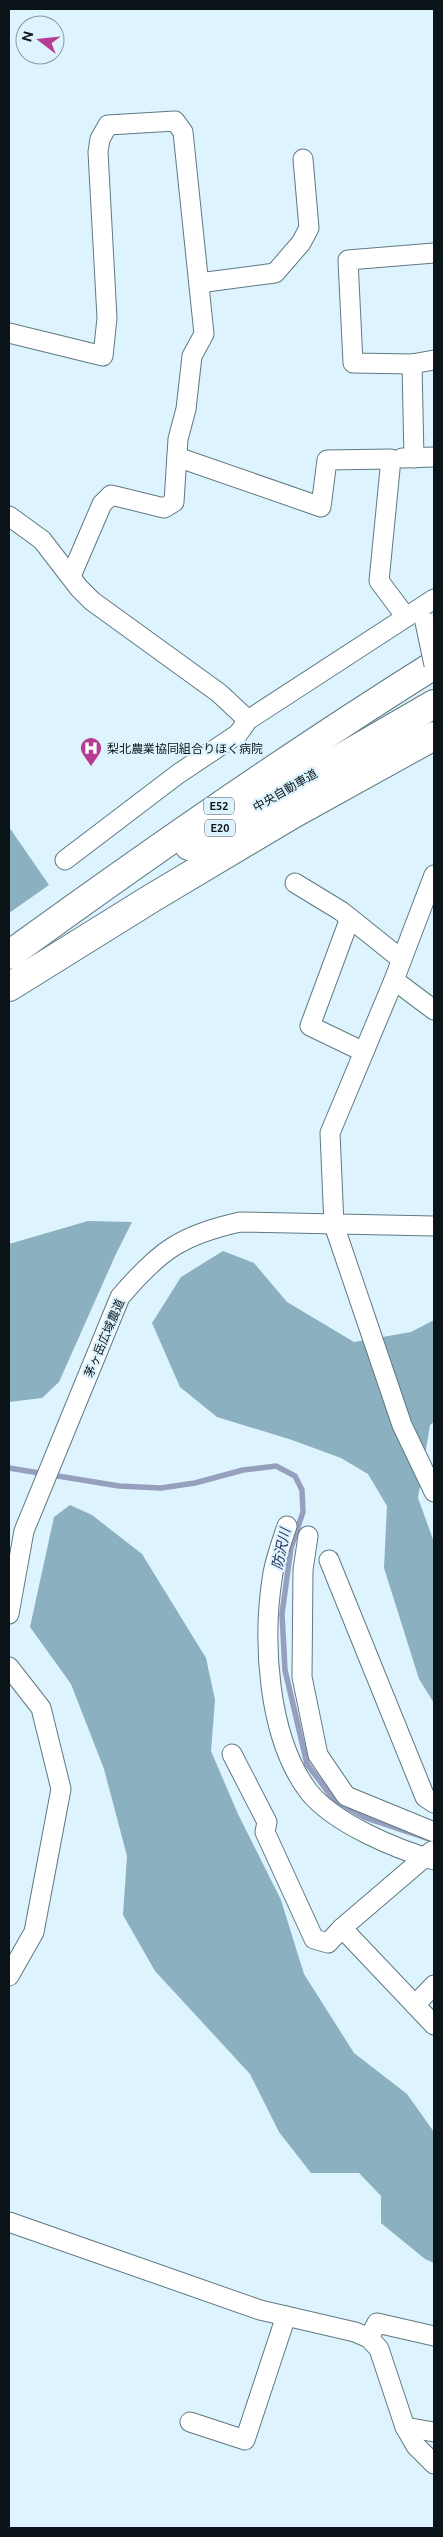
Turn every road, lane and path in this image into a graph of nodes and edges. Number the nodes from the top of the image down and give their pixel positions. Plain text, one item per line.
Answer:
1 (303, 159) dead end
2 (434, 253) edge
3 (199, 283) junction
4 (9, 333) edge
5 (434, 360) edge
6 (412, 364) junction
7 (177, 457) junction
8 (434, 457) edge
9 (414, 458) junction
10 (391, 459) junction
11 (9, 516) edge
12 (71, 576) junction
13 (427, 609) edge
14 (406, 617) junction
15 (434, 665) edge
16 (434, 704) edge
17 (248, 720) junction
18 (434, 736) edge
19 (434, 751) edge
20 (293, 814) junction
21 (65, 860) dead end
22 (434, 875) edge
23 (295, 883) dead end
24 (350, 918) junction
25 (9, 955) edge
26 (402, 959) junction
27 (394, 980) junction
28 (9, 987) edge
29 (434, 1010) edge
30 (364, 1052) junction
31 (334, 1225) junction
32 (434, 1226) edge
33 (434, 1492) edge
34 (287, 1526) dead end
35 (308, 1536) dead end
36 (330, 1560) dead end
37 (9, 1614) edge
38 (9, 1668) edge
39 (232, 1754) dead end
40 (434, 1803) edge
41 (434, 1832) edge
42 (431, 1854) edge
43 (342, 1928) junction
44 (9, 1976) edge
45 (434, 1985) edge
46 (415, 2005) junction
47 (434, 2025) edge
48 (9, 2222) edge
49 (286, 2316) junction
50 (434, 2336) edge
51 (370, 2338) junction
52 (190, 2422) dead end
53 (405, 2426) junction
54 (434, 2432) edge
55 (434, 2464) edge

1 - 3 street
2 - 6 street
3 - 4 street
3 - 7 street
5 - 6 street
6 - 9 street
7 - 10 street
7 - 12 street
8 - 9 street
9 - 10 street
10 - 14 street
11 - 12 street
12 - 17 street
13 - 14 street
13 - 15 street, bridge
14 - 17 street
15 - 25 highway, E52
16 - 25 highway, 中央自動車道 / E20
17 - 21 street
18 - 20 highway, 中央自動車道 / E20
19 - 20 highway
20 - 28 highway, 中央自動車道 / E20
22 - 26 street
23 - 24 street
24 - 26 street
24 - 30 street
26 - 27 street
27 - 29 street
27 - 30 street
30 - 31 street
31 - 32 street, 茅ヶ岳広域農道
31 - 33 street
31 - 37 street, 茅ヶ岳広域農道
34 - 42 street
35 - 41 street
36 - 40 street
38 - 44 street
39 - 43 street
42 - 43 street
43 - 46 street
45 - 46 street
46 - 47 street
48 - 49 street
49 - 51 street
49 - 52 street
50 - 51 street
51 - 53 street
53 - 54 street
53 - 55 street

